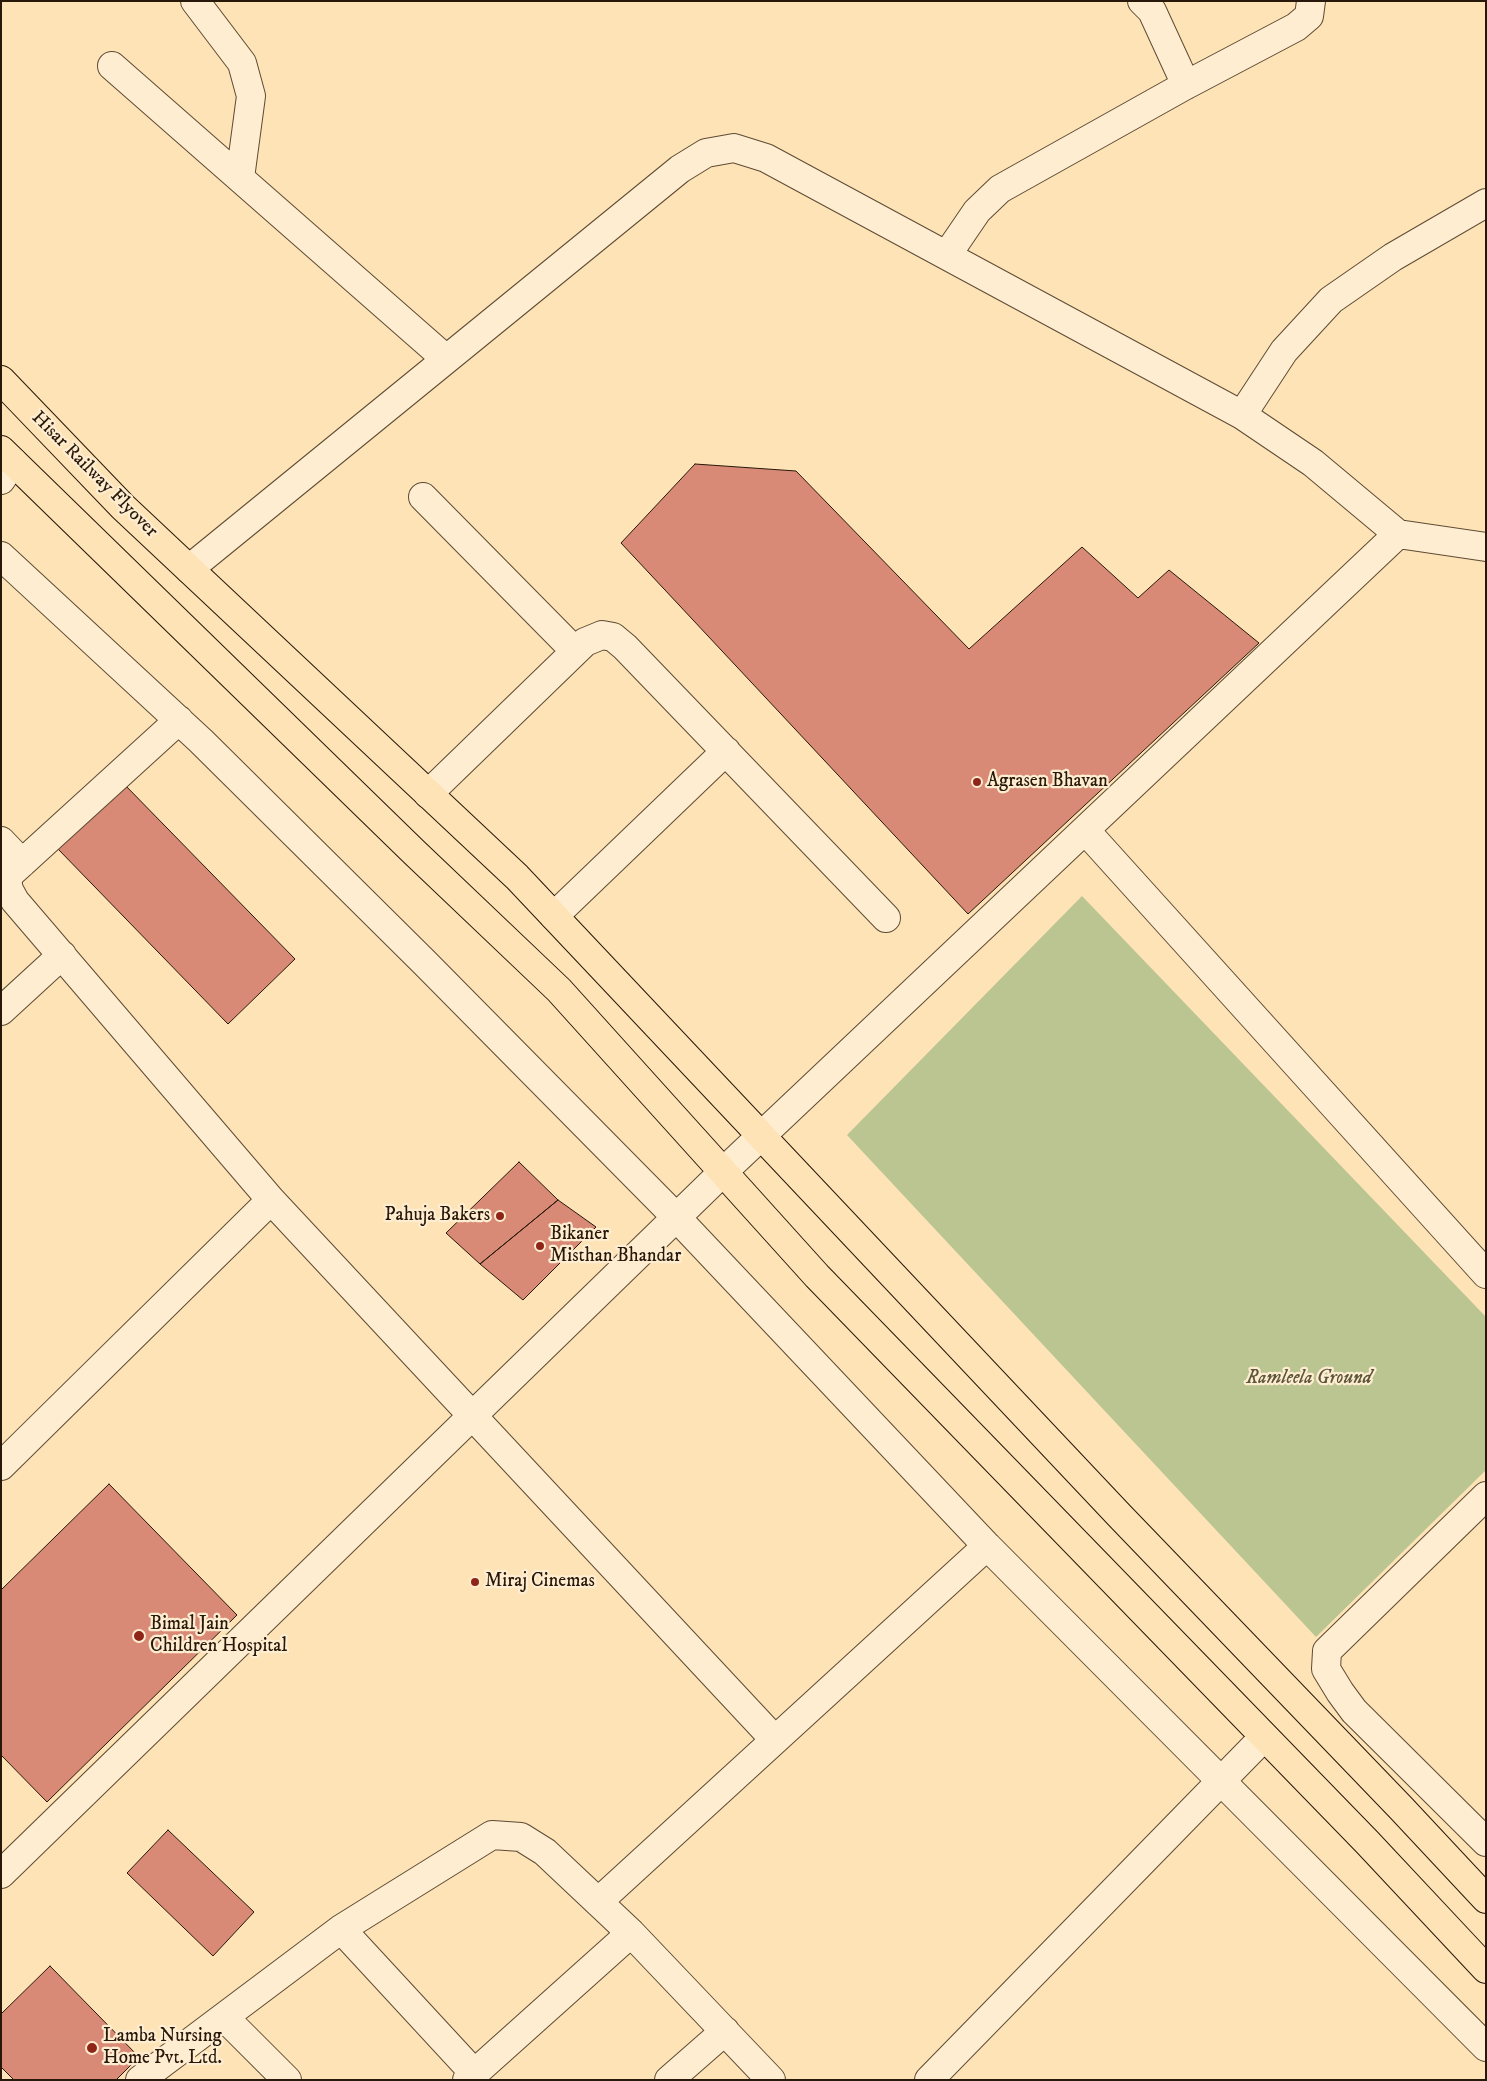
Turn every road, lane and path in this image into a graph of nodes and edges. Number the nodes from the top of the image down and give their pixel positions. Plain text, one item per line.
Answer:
1 (196, 1) edge
2 (1142, 1) edge
3 (1311, 1) edge
4 (112, 66) dead end
5 (1186, 85) junction
6 (240, 178) junction
7 (1486, 203) edge
8 (947, 255) junction
9 (446, 359) junction
10 (1, 380) edge
11 (1242, 415) junction
12 (5, 464) edge
13 (422, 497) dead end
14 (1398, 534) junction
15 (1486, 547) edge
16 (1, 556) edge
17 (189, 569) junction
18 (575, 651) junction
19 (179, 720) junction
20 (726, 751) junction
21 (428, 794) junction
22 (1085, 830) junction
23 (1, 841) edge
24 (22, 863) junction
25 (554, 916) junction
26 (886, 918) dead end
27 (62, 955) junction
28 (1, 1011) edge
29 (761, 1136) junction
30 (723, 1172) junction
31 (271, 1200) junction
32 (676, 1217) junction
33 (1486, 1274) edge
34 (473, 1415) junction
35 (1, 1466) edge
36 (1486, 1496) edge
37 (987, 1546) junction
38 (1264, 1737) junction
39 (775, 1740) junction
40 (1222, 1780) junction
41 (1486, 1842) edge
42 (1, 1874) edge
43 (1486, 1899) edge
44 (598, 1902) junction
45 (341, 1929) junction
46 (631, 1933) junction
47 (1486, 1969) edge
48 (224, 2016) junction
49 (725, 2031) junction
50 (1486, 2046) edge
51 (471, 2076) edge
52 (140, 2080) edge
53 (287, 2080) edge
54 (669, 2080) edge
55 (772, 2080) edge
56 (929, 2080) edge

1 - 6 street
2 - 5 street
3 - 5 street
4 - 6 street
5 - 8 street
6 - 9 street
7 - 11 street
8 - 9 street
8 - 11 street
9 - 17 street
10 - 17 main road, Hisar Railway Flyover
11 - 14 street
12 - 30 main road
13 - 18 street
14 - 15 street
14 - 22 street
16 - 19 street
17 - 21 main road, Hisar Railway Flyover
18 - 20 street
18 - 21 street
19 - 24 street
19 - 32 street
20 - 25 street
20 - 26 street
21 - 25 main road, Hisar Railway Flyover
22 - 29 street
22 - 33 street
23 - 24 street
24 - 27 street
25 - 29 main road, Hisar Railway Flyover
27 - 28 street
27 - 31 street
29 - 30 street
29 - 43 main road, Hisar Railway Flyover
30 - 32 street
30 - 38 main road
31 - 34 street
31 - 35 street
32 - 34 street
32 - 37 street
34 - 39 street
34 - 42 street
36 - 41 street
37 - 39 street
37 - 40 street
38 - 40 street
38 - 47 main road
39 - 44 street
40 - 50 street
40 - 56 street
44 - 45 street
44 - 46 street
45 - 48 street
45 - 51 street
46 - 49 street
46 - 51 street
48 - 52 street
48 - 53 street
49 - 54 street
49 - 55 street

